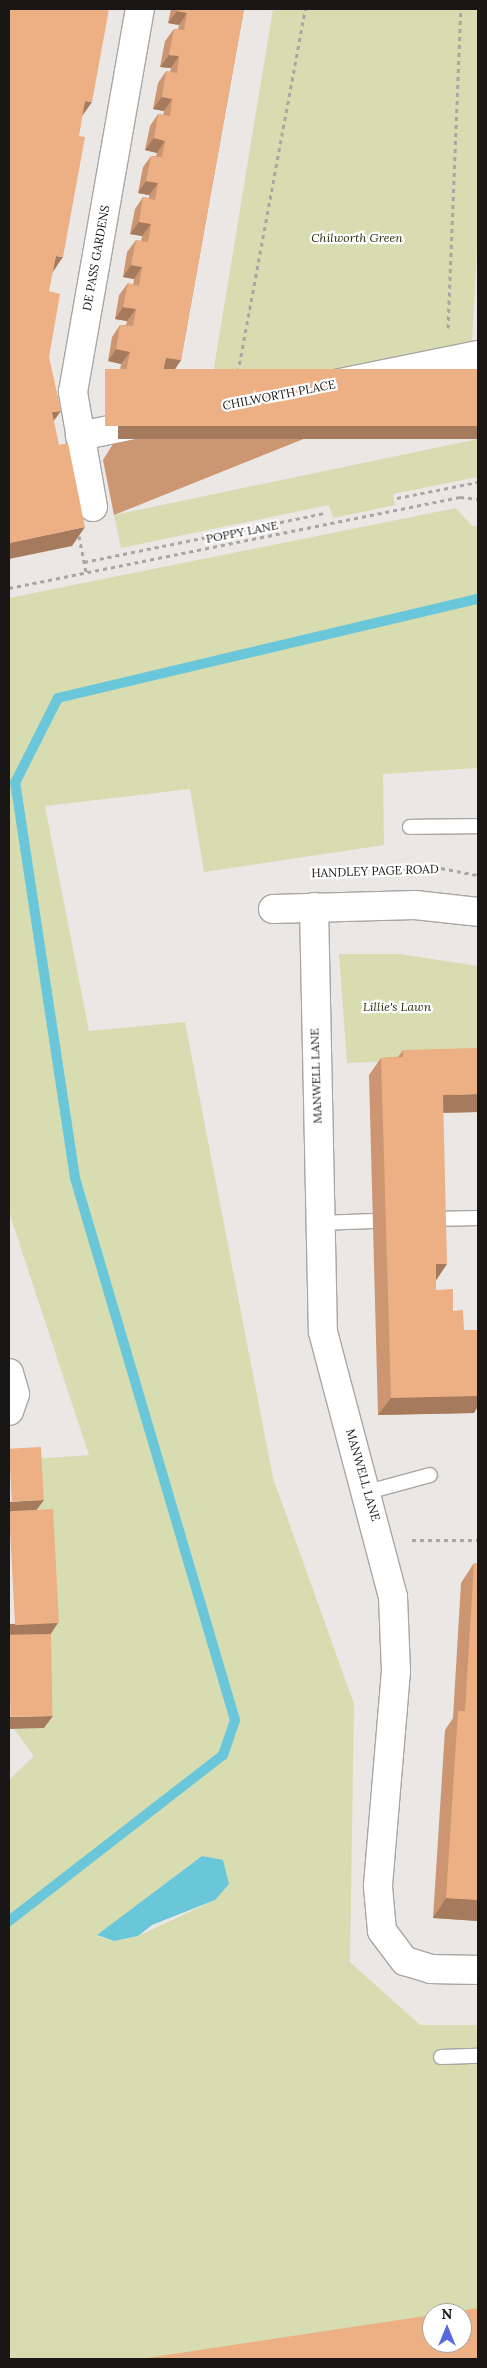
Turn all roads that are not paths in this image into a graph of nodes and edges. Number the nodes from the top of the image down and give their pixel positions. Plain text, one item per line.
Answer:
1 (140, 9) edge
2 (478, 355) edge
3 (80, 436) junction
4 (94, 507) dead end
5 (478, 826) edge
6 (410, 827) dead end
7 (314, 907) junction
8 (273, 909) dead end
9 (478, 912) edge
10 (478, 1218) edge
11 (433, 1219) edge
12 (373, 1221) dead end
13 (320, 1223) junction
14 (9, 1373) edge
15 (9, 1411) edge
16 (430, 1475) dead end
17 (368, 1492) junction
18 (478, 1970) edge
19 (478, 2056) edge
20 (441, 2058) dead end

1 - 3 street, DE PASS GARDENS
2 - 3 street, CHILWORTH PLACE
3 - 4 street, DE PASS GARDENS
5 - 6 lane
7 - 8 street
7 - 9 street
7 - 13 street, MANWELL LANE
10 - 11 lane
12 - 13 lane
13 - 17 street, MANWELL LANE
14 - 15 street
16 - 17 lane
17 - 18 street, MANWELL LANE
19 - 20 lane

